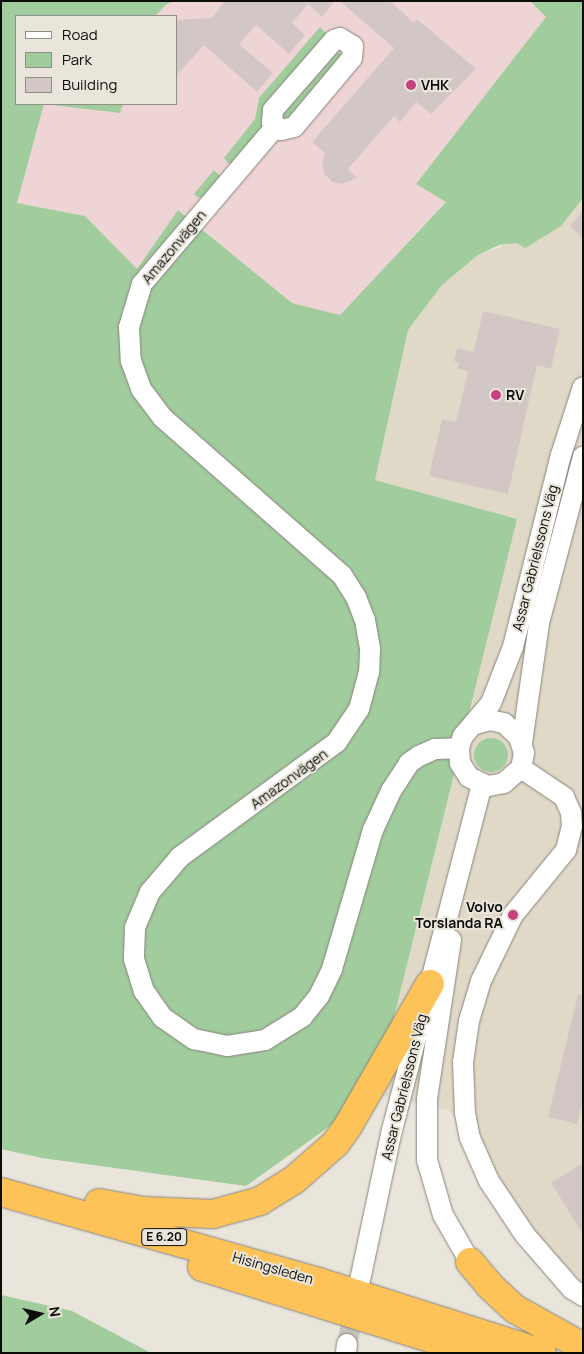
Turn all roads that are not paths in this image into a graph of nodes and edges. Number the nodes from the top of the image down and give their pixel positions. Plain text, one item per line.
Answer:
1 (276, 126) junction
2 (583, 387) edge
3 (583, 457) edge
4 (476, 724) junction
5 (522, 743) junction
6 (458, 748) junction
7 (521, 768) junction
8 (482, 785) junction
9 (454, 891) junction
10 (430, 984) junction
11 (3, 1199) edge
12 (470, 1262) joint
13 (360, 1285) tunnel mouth
14 (583, 1296) edge
15 (379, 1321) junction
16 (583, 1346) edge
17 (436, 1353) edge
18 (478, 1353) edge
19 (542, 1353) edge

1 - 1 street
1 - 6 street, Amazonvägen
2 - 4 street, Assar Gabrielssons Väg
3 - 5 street, Assar Gabrielssons Väg
4 - 5 street
4 - 6 street
5 - 7 street
6 - 8 street
7 - 8 street
7 - 14 street
8 - 9 street, Assar Gabrielssons Väg
9 - 10 street, Assar Gabrielssons Väg
9 - 12 street, Assar Gabrielssons Väg
10 - 11 highway
10 - 13 street, Assar Gabrielssons Väg
11 - 15 highway, Hisingsleden / E 6.20
11 - 19 highway, Hisingsleden / E 6.20
12 - 16 highway
15 - 17 highway
15 - 18 highway, Hisingsleden / E 6.20

